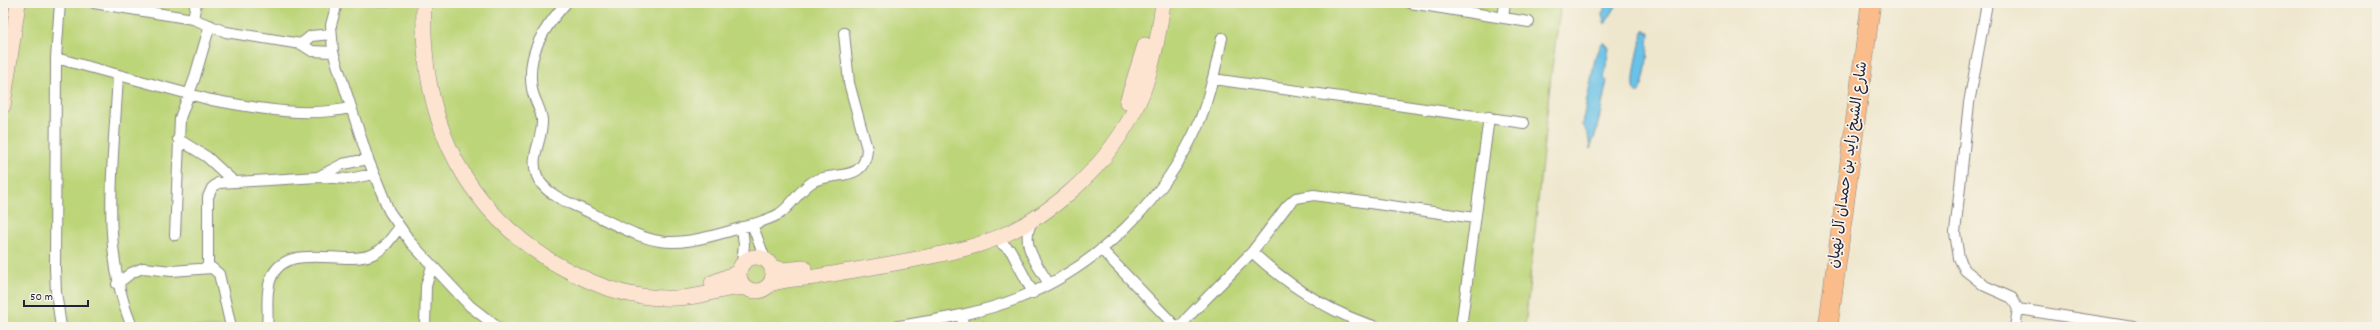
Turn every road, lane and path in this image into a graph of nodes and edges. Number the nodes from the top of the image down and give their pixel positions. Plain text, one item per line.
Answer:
1 (18, 3) edge
2 (60, 3) edge
3 (94, 3) edge
4 (196, 3) edge
5 (337, 3) edge
6 (424, 3) edge
7 (432, 3) edge
8 (566, 3) edge
9 (1153, 3) edge
10 (1163, 3) edge
11 (1410, 3) edge
12 (1506, 3) edge
13 (1858, 3) edge
14 (1871, 3) edge
15 (1987, 3) edge
16 (1503, 18) junction
17 (193, 19) junction
18 (1529, 22) dead end
19 (210, 25) junction
20 (844, 33) dead end
21 (331, 34) junction
22 (1222, 38) dead end
23 (301, 44) junction
24 (333, 52) junction
25 (56, 58) junction
26 (118, 75) junction
27 (1213, 79) junction
28 (189, 94) junction
29 (3, 106) edge
30 (350, 108) junction
31 (1488, 118) junction
32 (1524, 122) dead end
33 (178, 139) junction
34 (368, 159) junction
35 (374, 174) junction
36 (318, 177) junction
37 (232, 180) junction
38 (1475, 218) junction
39 (1034, 219) junction
40 (752, 224) junction
41 (742, 227) junction
42 (399, 228) junction
43 (175, 234) dead end
44 (996, 239) junction
45 (1101, 248) junction
46 (1252, 252) junction
47 (1035, 260) junction
48 (769, 263) junction
49 (432, 266) junction
50 (208, 267) junction
51 (741, 268) junction
52 (1021, 268) junction
53 (117, 284) junction
54 (770, 284) junction
55 (1049, 284) junction
56 (746, 288) junction
57 (1033, 292) junction
58 (2018, 309) junction
59 (961, 315) junction
60 (228, 326) edge
61 (61, 327) edge
62 (132, 327) edge
63 (267, 327) edge
64 (425, 327) edge
65 (497, 327) edge
66 (893, 327) edge
67 (964, 327) edge
68 (1176, 327) edge
69 (1180, 327) edge
70 (1376, 327) edge
71 (1461, 327) edge
72 (1816, 327) edge
73 (1828, 327) edge
74 (2015, 327) edge
75 (2133, 327) edge

1 - 29 street
2 - 25 street
3 - 17 street
4 - 17 street
5 - 21 street
6 - 56 street
7 - 51 street
8 - 41 street
9 - 48 street
10 - 39 street
11 - 16 street
12 - 16 street
13 - 72 highway, شارع الشيخ زايد بن حمدان آل نهيان
14 - 73 highway, شارع الشيخ زايد بن حمدان آل نهيان
15 - 58 street
16 - 18 street
17 - 19 street
19 - 23 street
19 - 28 street
20 - 40 street
21 - 23 street
21 - 24 street
22 - 27 street
23 - 24 street
24 - 30 street
25 - 26 street
25 - 61 street
26 - 28 street
26 - 53 street
27 - 31 street
27 - 45 street
28 - 30 street
28 - 33 street
30 - 34 street
31 - 32 street
31 - 38 street
33 - 37 street
33 - 43 street
34 - 35 street
34 - 36 street
35 - 36 street
35 - 42 street
36 - 37 street
37 - 50 street
38 - 46 street
38 - 71 street
39 - 44 street
39 - 47 street
40 - 41 street
40 - 48 street
41 - 51 street
42 - 49 street
42 - 63 street
44 - 52 street
44 - 54 street
45 - 55 street
45 - 68 street
46 - 69 street
46 - 70 street
47 - 52 street
47 - 55 street
48 - 51 street
48 - 54 street
49 - 64 street
49 - 65 street
50 - 53 street
50 - 60 street
51 - 56 street
52 - 57 street
53 - 62 street
54 - 56 street
55 - 57 street
57 - 59 street
58 - 74 street
58 - 75 street
59 - 66 street
59 - 67 street

